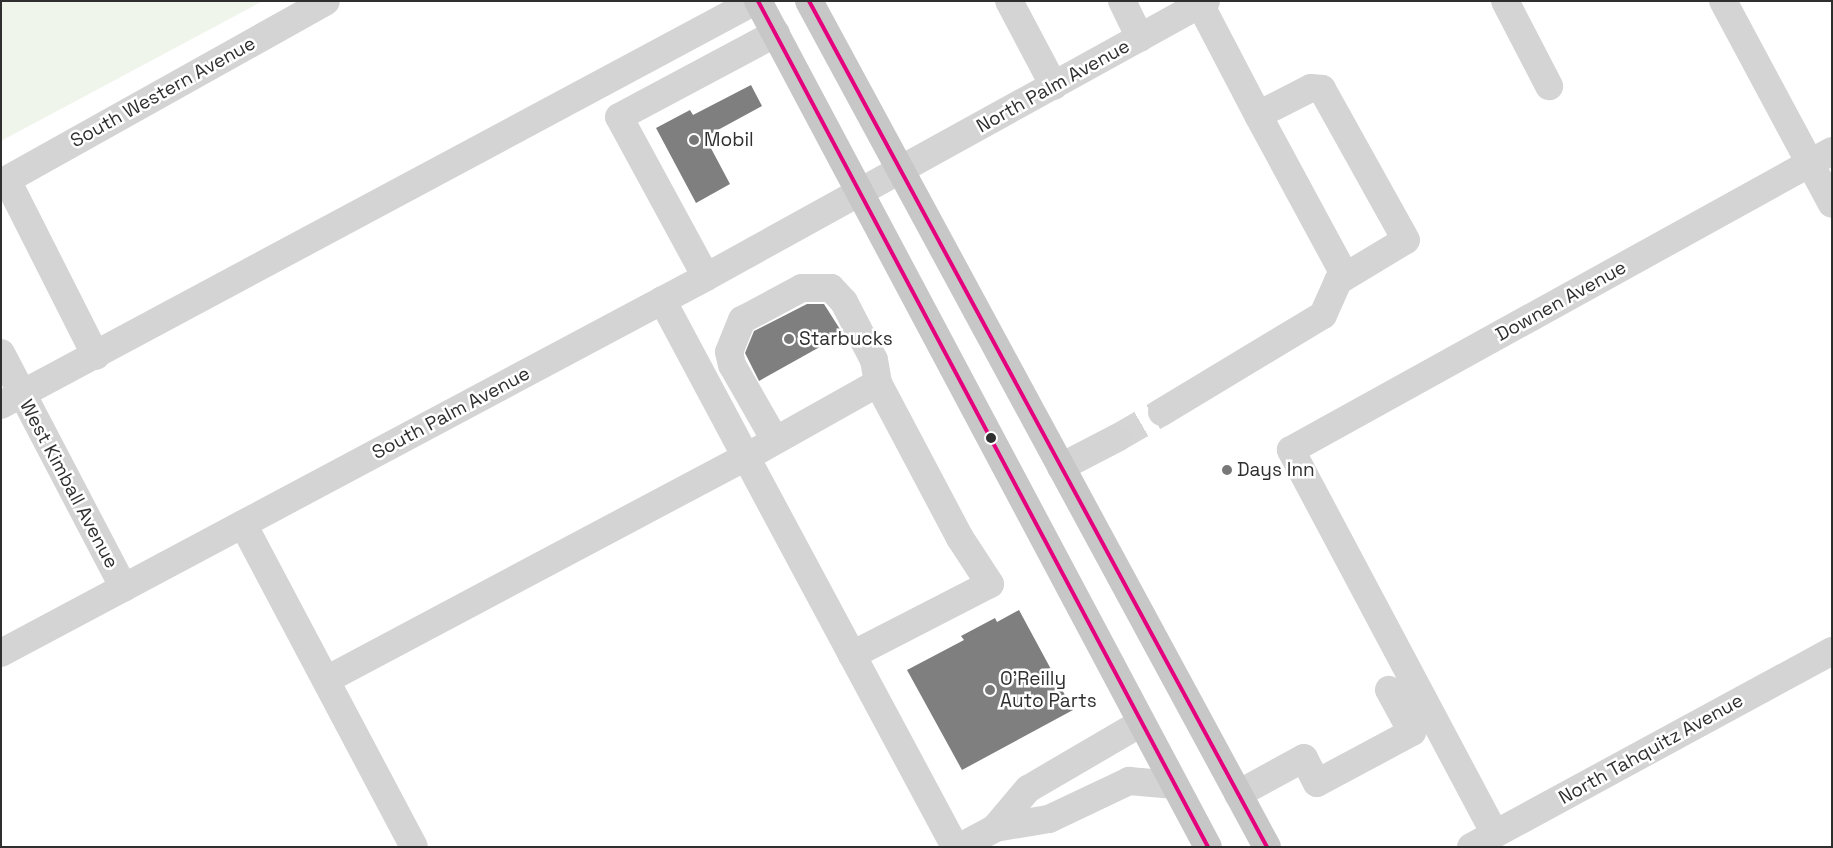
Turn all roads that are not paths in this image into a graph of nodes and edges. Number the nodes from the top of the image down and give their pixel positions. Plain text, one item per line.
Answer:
1 (326, 1) edge
2 (756, 1) edge
3 (809, 1) edge
4 (1009, 1) edge
5 (1122, 1) edge
6 (1505, 1) edge
7 (1723, 1) edge
8 (1203, 3) edge
9 (776, 33) junction
10 (1140, 38) junction
11 (1054, 86) junction
12 (1549, 86) dead end
13 (1258, 115) junction
14 (1821, 157) edge
15 (899, 170) junction
16 (4, 182) edge
17 (858, 193) junction
18 (1832, 204) edge
19 (1344, 276) junction
20 (706, 277) junction
21 (662, 300) junction
22 (1, 353) edge
23 (96, 356) junction
24 (878, 384) junction
25 (12, 400) edge
26 (1162, 412) tunnel mouth
27 (1118, 438) tunnel mouth
28 (775, 440) junction
29 (746, 457) junction
30 (1061, 467) junction
31 (243, 524) junction
32 (124, 588) junction
33 (1832, 651) edge
34 (1, 653) edge
35 (852, 655) junction
36 (326, 680) junction
37 (1390, 690) dead end
38 (1141, 723) junction
39 (1175, 785) junction
40 (1238, 794) junction
41 (995, 828) junction
42 (1495, 834) junction
43 (414, 847) edge
44 (955, 847) edge
45 (960, 847) edge
46 (1208, 847) edge
47 (1267, 847) edge
48 (1471, 847) edge

1 - 16 street, South Western Avenue
2 - 9 main road
2 - 23 street
3 - 15 main road
4 - 11 street
5 - 10 street
6 - 12 street
7 - 14 street
8 - 10 street, North Palm Avenue
8 - 13 street
9 - 17 main road
9 - 20 street
10 - 11 street, North Palm Avenue
11 - 15 street, North Palm Avenue
13 - 19 street
13 - 19 street
14 - 18 street
14 - 42 street, Downen Avenue
15 - 17 street, South Palm Avenue
15 - 30 main road
16 - 23 street
17 - 20 street, South Palm Avenue
17 - 38 main road
19 - 26 street
20 - 21 street, South Palm Avenue
21 - 29 street
21 - 31 street, South Palm Avenue
22 - 25 street, West Kimball Avenue
23 - 25 street
24 - 28 street
24 - 28 street
24 - 35 street
25 - 32 street, West Kimball Avenue
27 - 30 street
28 - 29 street
29 - 35 street
29 - 36 street
30 - 40 main road
31 - 32 street, South Palm Avenue
31 - 36 street
32 - 34 street, South Palm Avenue
33 - 42 street, North Tahquitz Avenue
35 - 44 street
36 - 43 street
37 - 40 street
38 - 39 main road
38 - 41 street
39 - 41 street
39 - 46 main road
40 - 47 main road
41 - 45 street
42 - 48 street, North Tahquitz Avenue

